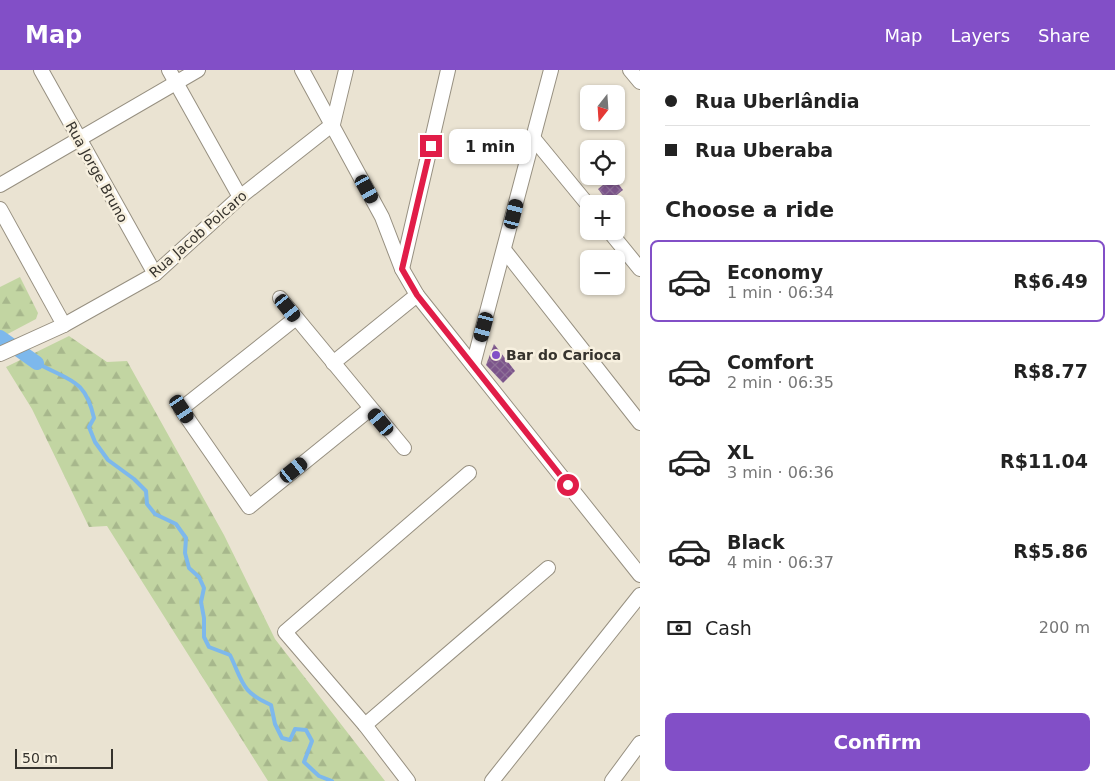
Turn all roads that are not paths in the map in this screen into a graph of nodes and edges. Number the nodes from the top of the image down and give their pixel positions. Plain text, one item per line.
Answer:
1 (41, 70) edge
2 (169, 70) edge
3 (198, 70) edge
4 (302, 70) edge
5 (346, 70) edge
6 (448, 70) edge
7 (551, 70) edge
8 (630, 70) edge
9 (640, 82) edge
10 (175, 83) junction
11 (333, 124) junction
12 (534, 139) junction
13 (79, 140) junction
14 (0, 185) edge
15 (580, 195) edge
16 (240, 198) junction
17 (0, 209) edge
18 (382, 218) junction
19 (413, 222) junction
20 (616, 240) edge
21 (505, 251) junction
22 (402, 269) junction
23 (640, 269) edge
24 (155, 274) junction
25 (417, 295) junction
26 (280, 298) dead end
27 (296, 318) junction
28 (64, 326) junction
29 (0, 354) edge
30 (333, 363) junction
31 (473, 365) junction
32 (370, 409) junction
33 (640, 423) edge
34 (404, 448) dead end
35 (469, 473) dead end
36 (548, 568) dead end
37 (640, 575) edge
38 (640, 595) edge
39 (365, 725) junction
40 (640, 743) edge
41 (408, 781) edge
42 (492, 781) edge
43 (612, 781) edge

1 - 13 street, Rua Jorge Bruno
2 - 10 street
3 - 10 street
4 - 11 street
5 - 11 street
6 - 19 street
7 - 12 street
8 - 9 street
10 - 13 street
10 - 16 street
11 - 16 street, Rua Jacob Polcaro
11 - 18 street
12 - 15 street
12 - 21 street
13 - 14 street
13 - 24 street, Rua Jorge Bruno
16 - 24 street, Rua Jacob Polcaro
17 - 28 street
18 - 19 street
18 - 22 street
19 - 22 street
20 - 23 street
21 - 31 street
21 - 33 street
22 - 25 street
24 - 28 street, Rua Jacob Polcaro
25 - 30 street
25 - 31 street
26 - 27 street
27 - 30 street
27 - 32 street
28 - 29 street, Rua Jacob Polcaro
30 - 32 street
31 - 37 street
32 - 34 street
35 - 39 street
36 - 39 street
38 - 42 street
39 - 41 street
40 - 43 street

